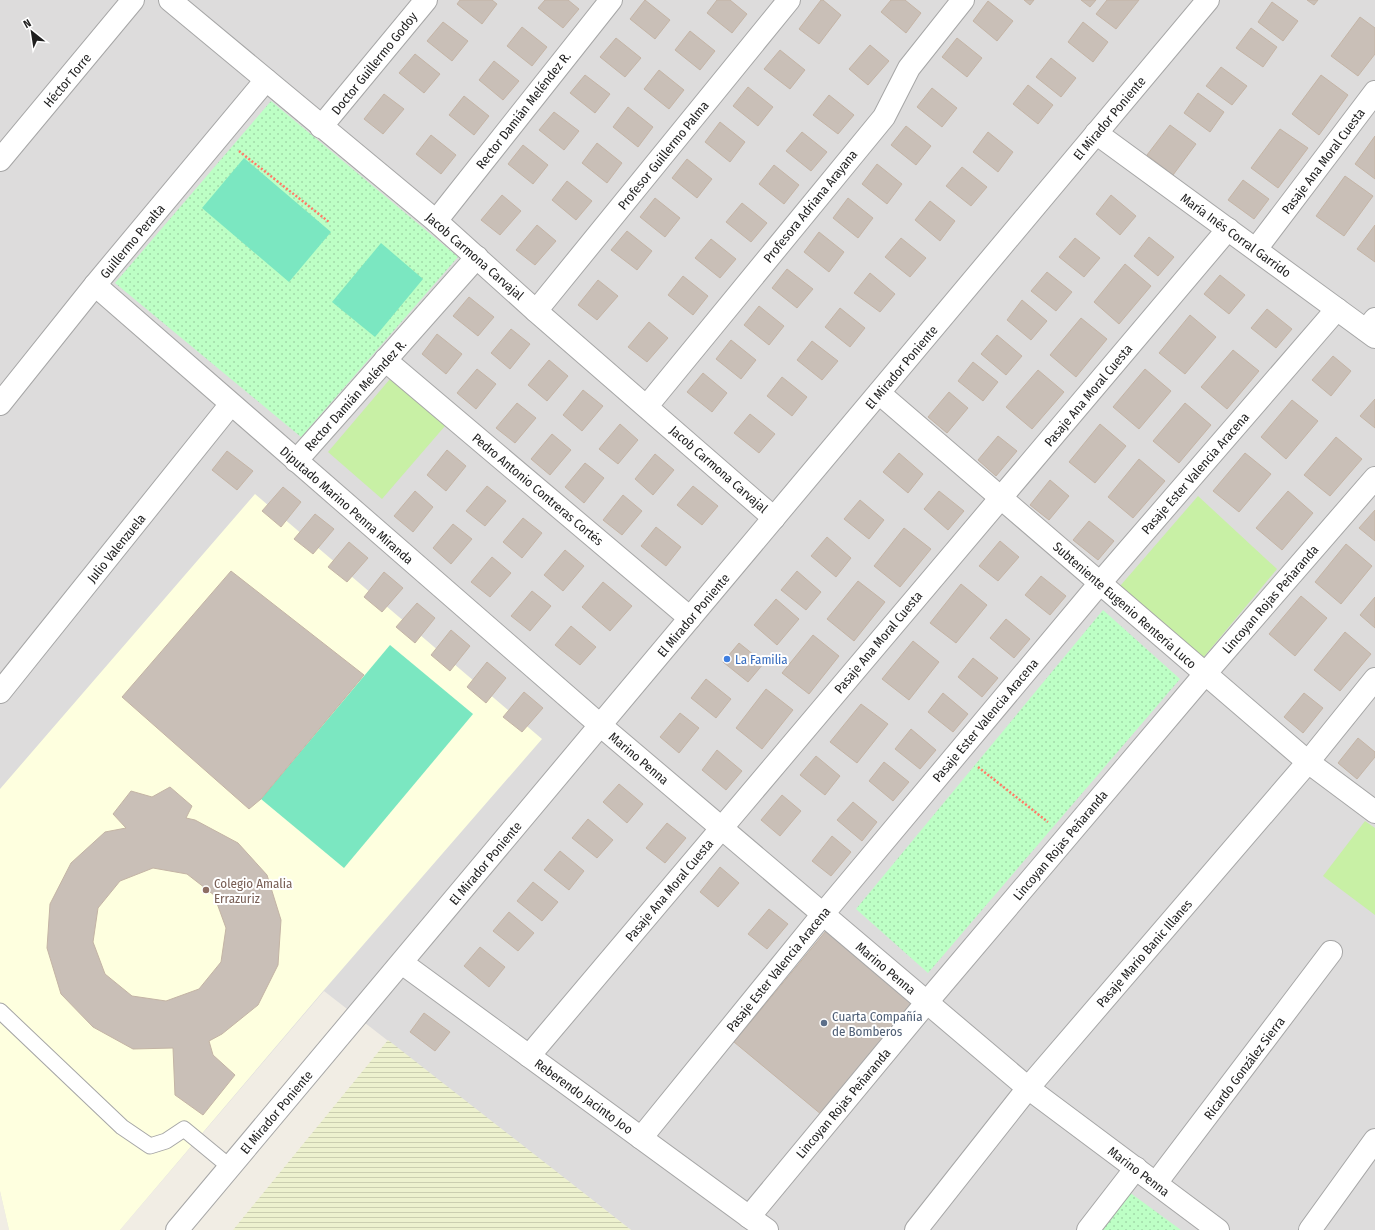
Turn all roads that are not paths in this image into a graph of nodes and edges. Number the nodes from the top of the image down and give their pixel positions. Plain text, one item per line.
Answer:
1 (133, 0) edge
2 (170, 0) edge
3 (610, 0) edge
4 (789, 0) edge
5 (964, 0) edge
6 (424, 1) edge
7 (1199, 3) edge
8 (266, 80) junction
9 (1375, 92) edge
10 (321, 127) junction
11 (1096, 133) junction
12 (0, 160) edge
13 (436, 221) junction
14 (1228, 229) junction
15 (1256, 250) junction
16 (477, 257) junction
17 (94, 285) junction
18 (1337, 309) junction
19 (536, 311) junction
20 (1372, 328) edge
21 (385, 360) junction
22 (879, 393) junction
23 (0, 404) edge
24 (232, 404) junction
25 (647, 406) junction
26 (296, 461) junction
27 (1375, 478) edge
28 (1001, 497) junction
29 (774, 518) junction
30 (1100, 583) junction
31 (690, 618) junction
32 (1205, 674) junction
33 (1375, 679) edge
34 (0, 692) edge
35 (600, 725) junction
36 (1308, 762) junction
37 (1375, 812) edge
38 (721, 828) junction
39 (823, 914) junction
40 (1331, 952) dead end
41 (402, 963) junction
42 (927, 1002) junction
43 (0, 1011) edge
44 (529, 1056) junction
45 (1028, 1088) junction
46 (641, 1138) junction
47 (1375, 1140) edge
48 (230, 1167) junction
49 (1136, 1168) junction
50 (1156, 1184) junction
51 (749, 1217) junction
52 (177, 1230) edge
53 (767, 1230) edge
54 (916, 1230) edge
55 (1088, 1230) edge
56 (1218, 1230) edge
57 (1310, 1230) edge

1 - 12 street, Héctor Torre
2 - 8 street, Jacob Carmona Carvajal
3 - 13 street, Rector Damián Meléndez R.
4 - 19 street, Profesor Guillermo Palma
5 - 25 street, Profesora Adriana Arayana
6 - 10 street, Doctor Guillermo Godoy
7 - 11 street, El Mirador Poniente
8 - 10 street, Jacob Carmona Carvajal
8 - 17 street, Guillermo Peralta
9 - 15 street, Pasaje Ana Moral Cuesta
10 - 13 street, Jacob Carmona Carvajal
11 - 14 street, María Inés Corral Garrido
11 - 22 street, El Mirador Poniente
13 - 16 street, Jacob Carmona Carvajal
14 - 15 street, María Inés Corral Garrido
14 - 28 street, Pasaje Ana Moral Cuesta
15 - 18 street, María Inés Corral Garrido
16 - 19 street, Jacob Carmona Carvajal
16 - 21 street, Rector Damián Meléndez R.
17 - 23 street, Guillermo Peralta
17 - 24 street, Diputado Marino Penna Miranda
18 - 20 street, María Inés Corral Garrido
18 - 30 street, Pasaje Ester Valencia Aracena
19 - 25 street, Jacob Carmona Carvajal
21 - 26 street, Rector Damián Meléndez R.
21 - 31 street, Pedro Antonio Contreras Cortés
22 - 28 street, Subteniente Eugenio Rentería Luco
22 - 29 street, El Mirador Poniente
24 - 26 street, Diputado Marino Penna Miranda
24 - 34 street, Julio Valenzuela
25 - 29 street, Jacob Carmona Carvajal
26 - 35 street, Diputado Marino Penna Miranda
27 - 32 street, Lincoyan Rojas Peñaranda
28 - 30 street, Subteniente Eugenio Rentería Luco
28 - 38 street, Pasaje Ana Moral Cuesta
29 - 31 street, El Mirador Poniente
30 - 32 street, Subteniente Eugenio Rentería Luco
30 - 39 street, Pasaje Ester Valencia Aracena
31 - 35 street, El Mirador Poniente
32 - 36 street, Subteniente Eugenio Rentería Luco
32 - 42 street, Lincoyan Rojas Peñaranda
33 - 36 street, Pasaje Mario Banic Illanes
35 - 38 street, Marino Penna
35 - 41 street, El Mirador Poniente
36 - 37 street, Subteniente Eugenio Rentería Luco
36 - 45 street, Pasaje Mario Banic Illanes
38 - 39 street, Marino Penna
38 - 44 street, Pasaje Ana Moral Cuesta
39 - 42 street, Marino Penna
39 - 46 street, Pasaje Ester Valencia Aracena
40 - 50 street, Ricardo González Sierra
41 - 44 street, Reberendo Jacinto Joo
41 - 48 street, El Mirador Poniente
42 - 45 street, Marino Penna
42 - 51 street, Lincoyan Rojas Peñaranda
43 - 48 lane
44 - 46 street, Reberendo Jacinto Joo
45 - 49 street, Marino Penna
45 - 54 street, Pasaje Mario Banic Illanes
46 - 51 street, Reberendo Jacinto Joo
47 - 57 street
48 - 52 street, El Mirador Poniente
49 - 50 street, Marino Penna
49 - 55 street
50 - 56 street, Marino Penna
51 - 53 street, Reberendo Jacinto Joo

